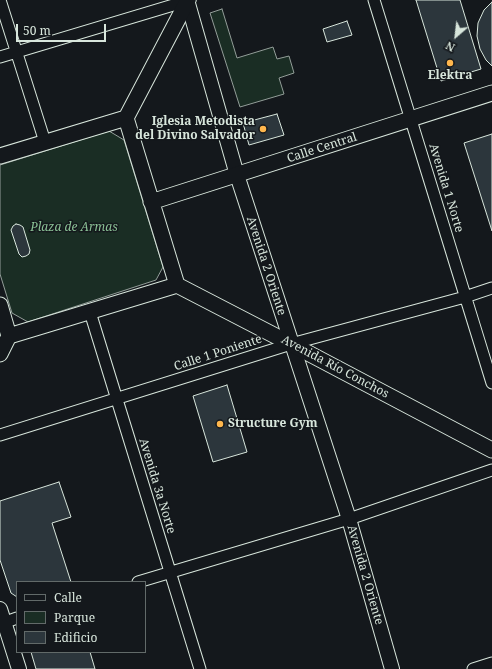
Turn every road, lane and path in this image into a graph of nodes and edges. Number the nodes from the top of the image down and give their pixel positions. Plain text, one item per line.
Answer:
1 (0, 0) edge
2 (188, 0) edge
3 (374, 0) edge
4 (17, 52) junction
5 (0, 57) edge
6 (492, 93) edge
7 (126, 118) junction
8 (411, 119) junction
9 (45, 142) junction
10 (0, 156) edge
11 (237, 175) junction
12 (151, 202) junction
13 (177, 285) junction
14 (492, 288) edge
15 (466, 297) junction
16 (0, 305) edge
17 (90, 312) junction
18 (9, 336) junction
19 (291, 344) junction
20 (0, 354) edge
21 (492, 383) edge
22 (117, 399) junction
23 (0, 435) edge
24 (492, 450) edge
25 (492, 470) edge
26 (349, 519) junction
27 (170, 572) junction
28 (141, 581) edge
29 (5, 618) edge
30 (492, 663) edge
31 (19, 669) edge
32 (200, 669) edge
33 (392, 669) edge
34 (473, 669) edge

1 - 4 street
2 - 4 street
2 - 7 main road
2 - 11 street, Avenida 2 Oriente
3 - 8 street, Avenida 1 Norte
4 - 5 street
4 - 9 street
6 - 8 main road, Calle Central
7 - 9 main road
7 - 12 main road
8 - 11 main road, Calle Central
8 - 15 street, Avenida 1 Norte
9 - 10 main road
11 - 12 main road, Calle Central
11 - 19 street, Avenida 2 Oriente
12 - 13 main road
13 - 17 main road
13 - 19 main road, Avenida Río Conchos
14 - 15 street, Calle 1 Poniente
15 - 19 street, Calle 1 Poniente
15 - 21 street, Avenida 1 Norte
16 - 18 main road
17 - 18 main road
17 - 22 street, Avenida 3a Norte
18 - 20 main road
19 - 22 street, Calle 1 Poniente
19 - 24 main road, Avenida Río Conchos
19 - 26 street, Avenida 2 Oriente
22 - 23 street, Calle 1 Poniente
22 - 27 street, Avenida 3a Norte
25 - 26 street
26 - 27 street
26 - 33 street, Avenida 2 Oriente
27 - 28 street
27 - 32 street, Avenida 3a Norte
29 - 31 street
30 - 34 street

